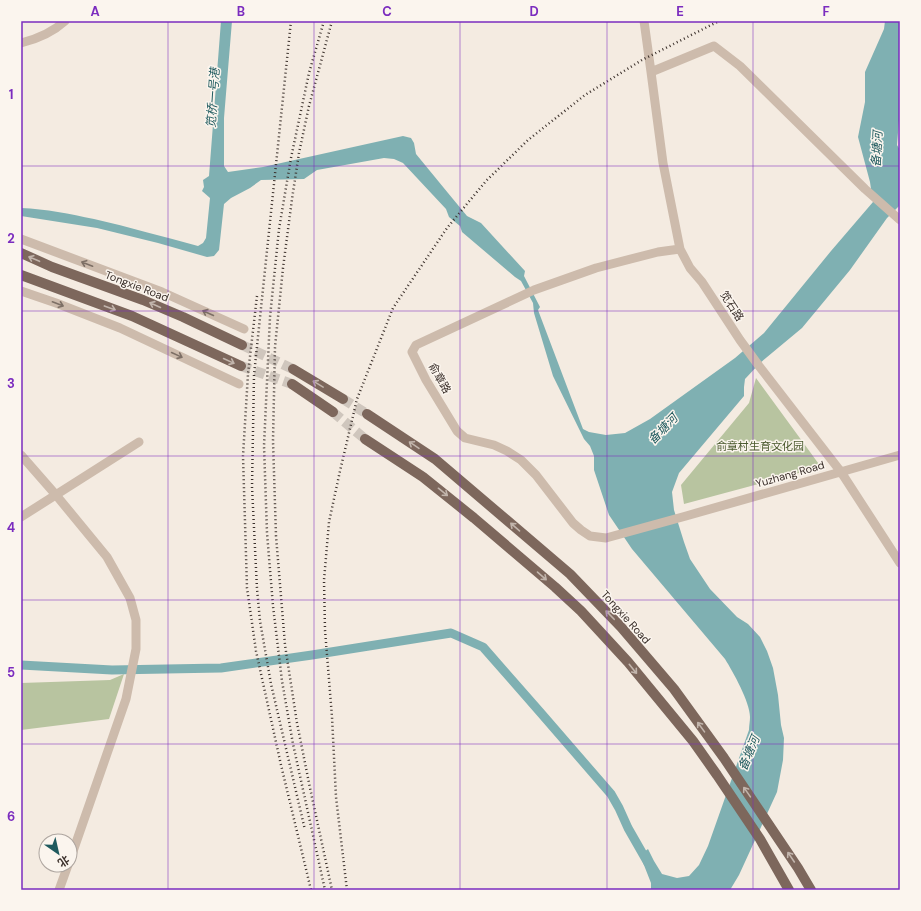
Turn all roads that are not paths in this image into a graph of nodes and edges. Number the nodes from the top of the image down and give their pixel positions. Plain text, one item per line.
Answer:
1 (65, 21) edge
2 (644, 21) edge
3 (21, 43) edge
4 (651, 72) junction
5 (898, 218) edge
6 (21, 239) edge
7 (680, 250) junction
8 (21, 254) edge
9 (21, 275) edge
10 (21, 291) edge
11 (244, 328) dead end
12 (242, 345) tunnel mouth
13 (241, 366) tunnel mouth
14 (293, 370) tunnel mouth
15 (239, 384) dead end
16 (292, 384) tunnel mouth
17 (343, 399) tunnel mouth
18 (333, 412) tunnel mouth
19 (367, 414) tunnel mouth
20 (365, 439) tunnel mouth
21 (139, 442) dead end
22 (900, 455) edge
23 (21, 456) edge
24 (841, 472) junction
25 (56, 495) junction
26 (686, 516) joint
27 (21, 517) edge
28 (900, 563) edge
29 (78, 837) edge
30 (65, 873) edge
31 (59, 890) edge
32 (789, 890) edge
33 (811, 890) edge

1 - 3 street
2 - 4 street, 笕石路
4 - 5 street
4 - 7 street, 笕石路
11 -> 6 street
7 - 24 street, 笕石路
7 - 26 street, 俞章路
12 -> 8 main road, Tongxie Road
9 -> 13 main road
10 -> 15 street
17 -> 14 main road
16 - 18 main road
33 -> 19 main road, Tongxie Road
20 -> 32 main road
21 - 25 street
22 - 24 street, Yuzhang Road
23 - 25 street
24 - 26 street, Yuzhang Road
24 - 28 street, 笕石路
25 - 27 street
25 - 29 street
30 - 31 street

